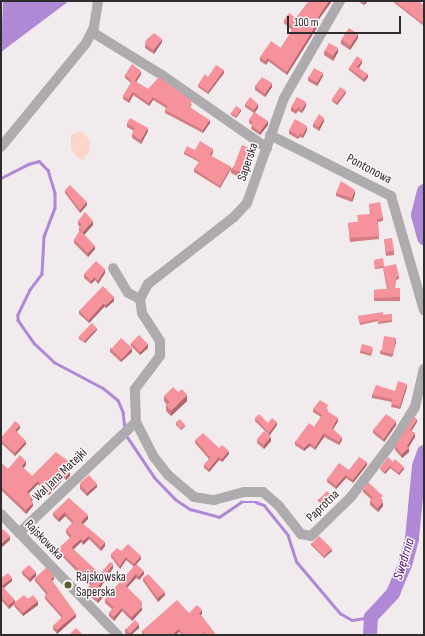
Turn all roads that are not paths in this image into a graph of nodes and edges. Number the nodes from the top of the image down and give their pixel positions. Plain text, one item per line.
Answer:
1 (98, 1) edge
2 (340, 1) edge
3 (92, 32) junction
4 (270, 135) junction
5 (1, 147) edge
6 (267, 148) junction
7 (113, 268) dead end
8 (140, 299) junction
9 (424, 310) edge
10 (423, 373) edge
11 (133, 425) junction
12 (1, 514) edge
13 (19, 533) junction
14 (118, 635) edge

1 - 3 street
2 - 4 street, Saperska
3 - 5 street
3 - 6 street
4 - 6 street, Saperska
4 - 9 street, Pontonowa
6 - 8 street, Saperska
7 - 8 street
8 - 11 street
10 - 11 street, Paprotna
11 - 13 street, Wał Jana Matejki
12 - 13 street, Rajskowska
13 - 14 street, Rajskowska

